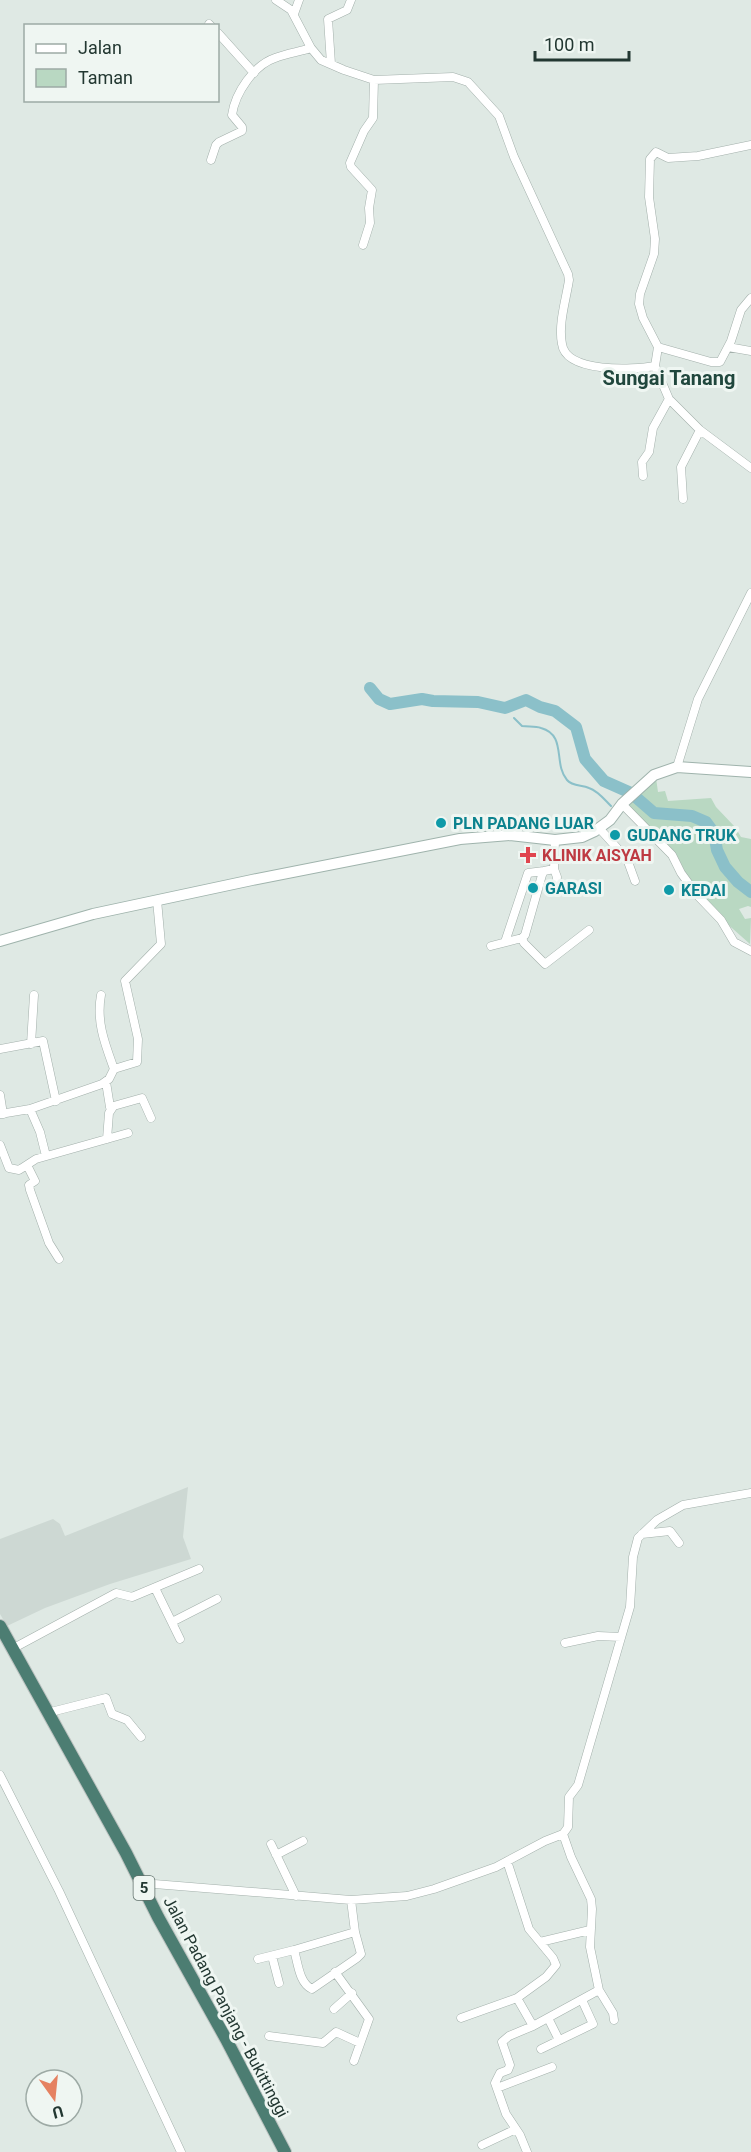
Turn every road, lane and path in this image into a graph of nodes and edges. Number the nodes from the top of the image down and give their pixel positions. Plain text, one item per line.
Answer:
1 (276, 0) edge
2 (299, 0) edge
3 (351, 0) edge
4 (294, 14) junction
5 (219, 34) edge
6 (311, 48) junction
7 (331, 64) junction
8 (254, 73) junction
9 (374, 80) junction
10 (751, 145) edge
11 (211, 160) dead end
12 (363, 245) dead end
13 (751, 298) edge
14 (658, 347) junction
15 (728, 347) junction
16 (751, 351) edge
17 (655, 366) junction
18 (669, 399) junction
19 (700, 430) junction
20 (751, 468) edge
21 (643, 476) dead end
22 (683, 499) dead end
23 (750, 599) edge
24 (677, 767) junction
25 (751, 772) edge
26 (622, 804) junction
27 (599, 828) junction
28 (555, 840) junction
29 (554, 868) junction
30 (544, 872) junction
31 (635, 881) dead end
32 (556, 889) dead end
33 (157, 900) junction
34 (589, 930) dead end
35 (522, 938) junction
36 (0, 941) edge
37 (505, 942) junction
38 (491, 946) dead end
39 (751, 951) edge
40 (34, 995) dead end
41 (101, 995) dead end
42 (30, 1044) junction
43 (0, 1048) edge
44 (114, 1069) junction
45 (106, 1082) junction
46 (0, 1095) edge
47 (56, 1101) junction
48 (113, 1107) junction
49 (30, 1108) junction
50 (2, 1114) edge
51 (152, 1118) dead end
52 (128, 1133) dead end
53 (107, 1139) junction
54 (0, 1145) edge
55 (46, 1156) junction
56 (31, 1174) junction
57 (59, 1259) dead end
58 (751, 1493) edge
59 (642, 1534) junction
60 (679, 1543) dead end
61 (199, 1569) dead end
62 (155, 1587) junction
63 (218, 1599) dead end
64 (172, 1622) junction
65 (0, 1626) edge
66 (621, 1637) junction
67 (180, 1639) dead end
68 (565, 1643) dead end
69 (12, 1649) junction
70 (47, 1713) junction
71 (141, 1737) dead end
72 (0, 1775) edge
73 (563, 1834) junction
74 (303, 1841) dead end
75 (271, 1844) dead end
76 (276, 1855) junction
77 (507, 1861) junction
78 (142, 1883) junction
79 (296, 1896) junction
80 (351, 1900) junction
81 (590, 1930) junction
82 (355, 1932) junction
83 (540, 1942) junction
84 (294, 1950) junction
85 (272, 1956) junction
86 (258, 1959) dead end
87 (335, 1972) junction
88 (279, 1983) dead end
89 (599, 1990) junction
90 (352, 1993) junction
91 (518, 1998) junction
92 (582, 2000) junction
93 (334, 2009) dead end
94 (461, 2018) dead end
95 (548, 2018) junction
96 (614, 2020) dead end
97 (533, 2025) junction
98 (269, 2036) dead end
99 (559, 2040) junction
100 (360, 2043) junction
101 (542, 2049) dead end
102 (354, 2061) dead end
103 (552, 2067) dead end
104 (497, 2088) junction
105 (516, 2129) junction
106 (482, 2145) dead end
107 (181, 2152) edge
108 (285, 2152) edge
109 (527, 2152) edge

1 - 4 street
2 - 4 street
3 - 7 street
4 - 6 street
5 - 8 street
6 - 7 street
6 - 8 street
7 - 9 street
8 - 11 street
9 - 12 street
9 - 17 street
10 - 14 street
13 - 15 street
14 - 15 street
14 - 17 street
15 - 16 street
17 - 18 street
18 - 19 street
18 - 21 street
19 - 20 street
19 - 22 street
23 - 24 street
24 - 25 main road
24 - 26 main road
26 - 27 main road
26 - 39 street
27 - 28 main road
27 - 31 street
28 - 29 street
28 - 33 main road
29 - 30 street
29 - 32 street
30 - 35 street
30 - 37 street
33 - 36 main road
33 - 44 street
34 - 35 street
35 - 37 street
37 - 38 street
40 - 42 street
41 - 44 street
42 - 43 street
42 - 47 street
44 - 45 street
45 - 47 street
45 - 48 street
46 - 50 street
47 - 49 street
48 - 51 street
48 - 53 street
49 - 50 street
49 - 55 street
52 - 53 street
53 - 55 street
54 - 56 street
55 - 56 street
56 - 57 street
58 - 59 street
59 - 60 street
59 - 66 street
61 - 62 street
62 - 64 street
62 - 69 street
63 - 64 street
64 - 67 street
65 - 69 highway, Jalan Padang Panjang - Bukittinggi / 5
66 - 68 street
66 - 73 street
69 - 70 highway, Jalan Padang Panjang - Bukittinggi / 5
70 - 71 street
70 - 78 highway, Jalan Padang Panjang - Bukittinggi / 5
72 - 107 street
73 - 77 street
73 - 81 street
74 - 76 street
75 - 76 street
76 - 79 street
77 - 80 street
77 - 83 street
78 - 79 street
78 - 108 highway, Jalan Padang Panjang - Bukittinggi / 5
79 - 80 street
80 - 82 street
81 - 83 street
81 - 89 street
82 - 84 street
82 - 87 street
83 - 91 street
84 - 85 street
84 - 87 street
85 - 86 street
85 - 88 street
87 - 90 street
89 - 92 street
89 - 96 street
90 - 93 street
90 - 100 street
91 - 94 street
91 - 97 street
92 - 95 street
92 - 99 street
95 - 97 street
95 - 99 street
97 - 104 street
98 - 100 street
99 - 101 street
100 - 102 street
103 - 104 street
104 - 105 street
105 - 106 street
105 - 109 street

